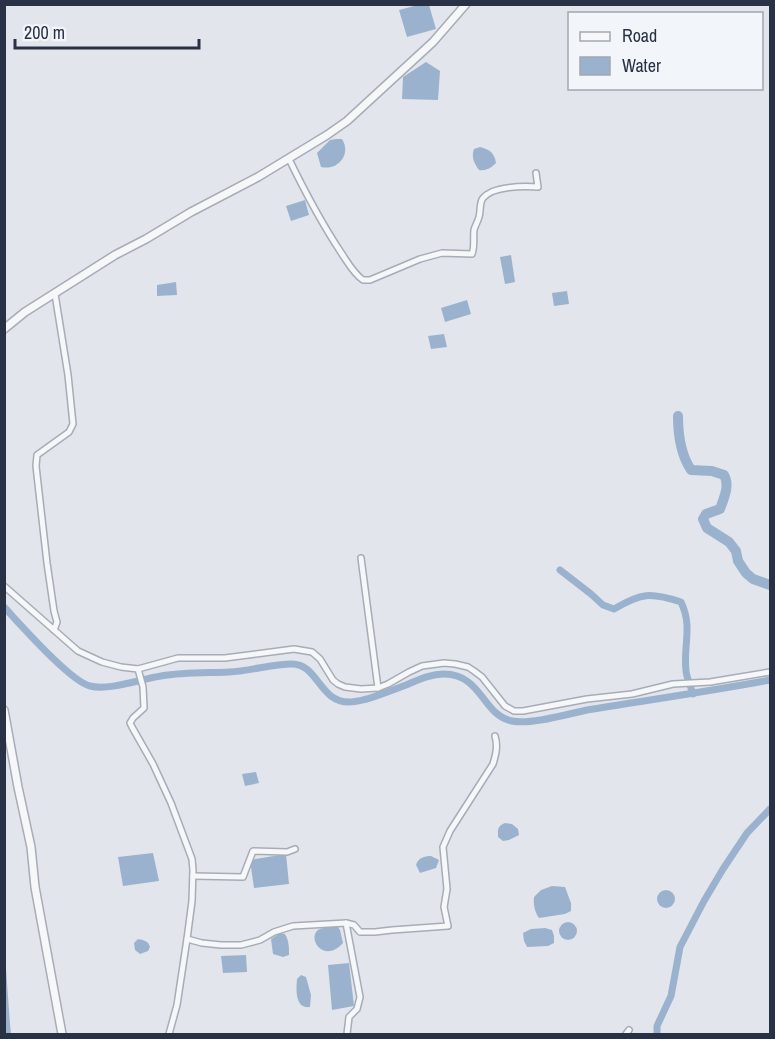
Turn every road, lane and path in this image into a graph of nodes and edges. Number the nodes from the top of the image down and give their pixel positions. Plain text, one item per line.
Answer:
1 (466, 4) edge
2 (289, 159) junction
3 (536, 173) dead end
4 (55, 294) junction
5 (4, 329) edge
6 (361, 558) dead end
7 (4, 586) edge
8 (54, 630) junction
9 (138, 669) junction
10 (771, 672) edge
11 (378, 688) junction
12 (4, 710) edge
13 (495, 736) dead end
14 (295, 849) dead end
15 (193, 876) junction
16 (346, 923) junction
17 (187, 939) junction
18 (62, 1035) edge
19 (169, 1035) edge
20 (347, 1035) edge

1 - 2 street
2 - 3 street
2 - 4 street
4 - 5 street
4 - 8 street
6 - 11 street
7 - 8 street
8 - 9 street
9 - 11 street
9 - 15 street
10 - 11 street
12 - 18 street
13 - 16 street
14 - 15 street
15 - 17 street
16 - 17 street
16 - 20 street
17 - 19 street

